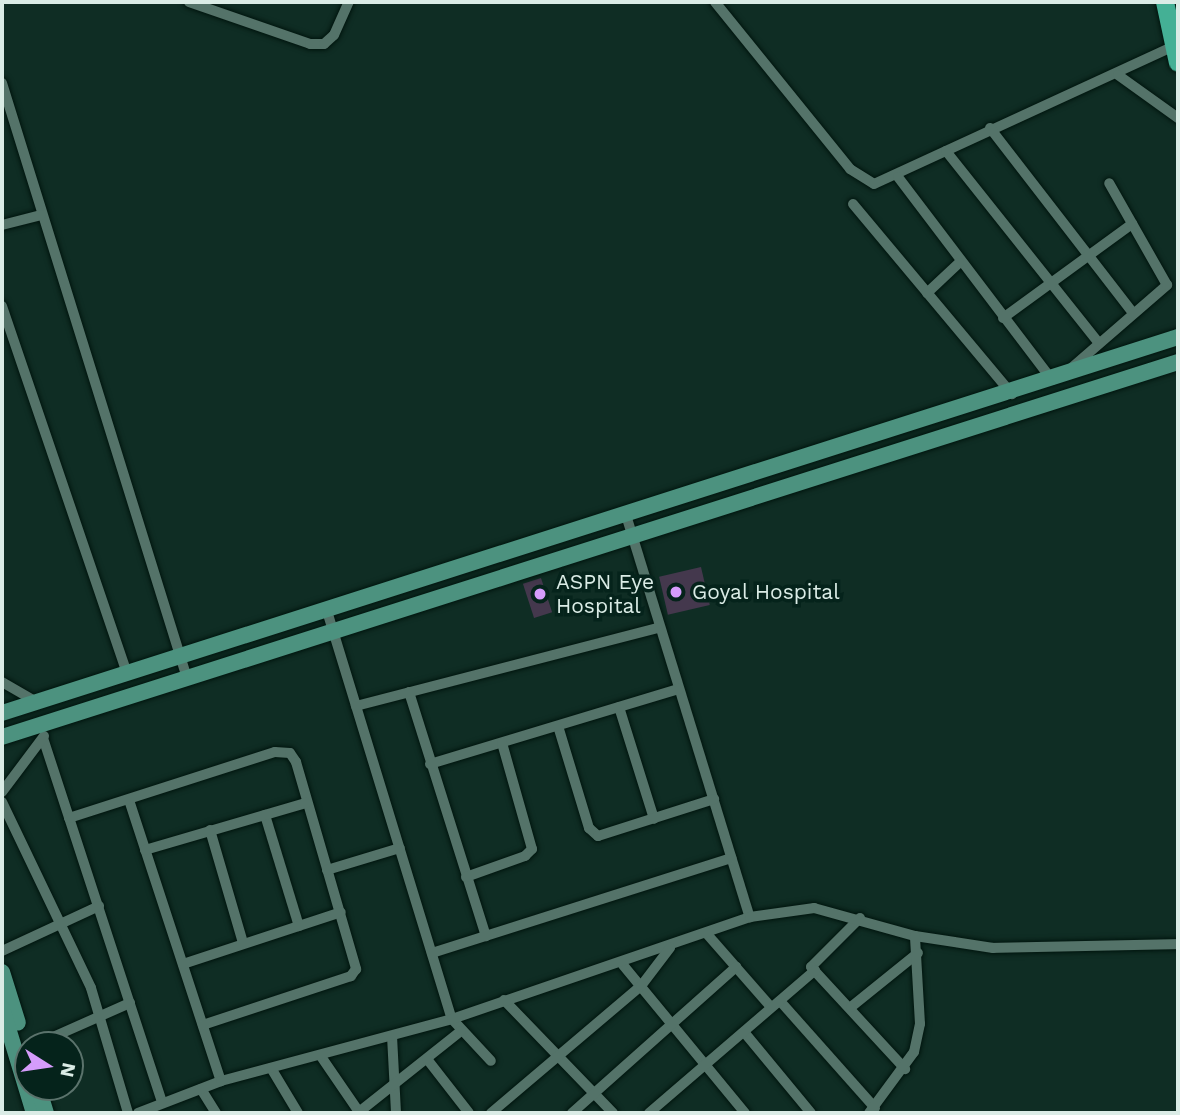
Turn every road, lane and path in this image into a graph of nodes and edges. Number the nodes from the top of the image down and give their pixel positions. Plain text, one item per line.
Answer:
1 (189, 2) edge
2 (349, 2) edge
3 (715, 2) edge
4 (1165, 2) edge
5 (1177, 51) edge
6 (1118, 75) junction
7 (2, 83) edge
8 (1178, 118) edge
9 (990, 128) junction
10 (946, 151) junction
11 (898, 177) junction
12 (1109, 183) dead end
13 (853, 204) dead end
14 (41, 215) junction
15 (1132, 224) junction
16 (2, 225) edge
17 (1090, 255) junction
18 (959, 263) junction
19 (1051, 283) junction
20 (1178, 285) edge
21 (926, 293) junction
22 (1165, 293) junction
23 (2, 306) edge
24 (1133, 313) junction
25 (1003, 318) junction
26 (1178, 337) edge
27 (1097, 341) junction
28 (1178, 362) edge
29 (1057, 379) junction
30 (1012, 394) junction
31 (936, 418) junction
32 (942, 436) junction
33 (626, 514) junction
34 (632, 534) junction
35 (327, 611) junction
36 (657, 628) junction
37 (333, 629) junction
38 (180, 654) junction
39 (127, 673) junction
40 (186, 675) junction
41 (2, 682) edge
42 (679, 690) junction
43 (409, 692) junction
44 (62, 694) junction
45 (37, 702) junction
46 (356, 706) junction
47 (619, 707) junction
48 (2, 713) edge
49 (61, 715) junction
50 (558, 726) junction
51 (2, 737) edge
52 (43, 738) junction
53 (502, 743) junction
54 (430, 764) junction
55 (2, 792) edge
56 (714, 799) junction
57 (129, 800) junction
58 (2, 802) edge
59 (306, 803) junction
60 (265, 815) junction
61 (69, 818) junction
62 (654, 819) junction
63 (210, 830) junction
64 (400, 848) junction
65 (145, 850) junction
66 (731, 859) junction
67 (327, 870) junction
68 (466, 877) junction
69 (99, 906) junction
70 (341, 912) junction
71 (750, 917) junction
72 (860, 918) junction
73 (299, 926) junction
74 (59, 927) junction
75 (707, 934) junction
76 (486, 936) junction
77 (915, 936) junction
78 (243, 943) junction
79 (1178, 944) edge
80 (670, 948) junction
81 (2, 951) edge
82 (432, 953) junction
83 (918, 953) junction
84 (183, 964) junction
85 (623, 965) junction
86 (736, 967) junction
87 (815, 970) junction
88 (2, 972) edge
89 (641, 986) junction
90 (504, 1000) junction
91 (130, 1003) junction
92 (775, 1003) junction
93 (851, 1007) junction
94 (2, 1008) edge
95 (100, 1016) junction
96 (452, 1020) junction
97 (202, 1025) junction
98 (674, 1026) junction
99 (22, 1031) edge
100 (69, 1031) edge
101 (461, 1031) junction
102 (744, 1032) junction
103 (392, 1036) junction
104 (559, 1054) junction
105 (320, 1055) junction
106 (427, 1059) junction
107 (491, 1061) dead end
108 (707, 1066) junction
109 (271, 1068) junction
110 (905, 1069) junction
111 (221, 1081) junction
112 (395, 1085) junction
113 (201, 1089) junction
114 (596, 1093) junction
115 (162, 1102) junction
116 (742, 1109) edge
117 (872, 1111) edge
118 (295, 1112) edge
119 (34, 1113) edge
120 (128, 1113) edge
121 (138, 1113) edge
122 (216, 1113) edge
123 (396, 1113) edge
124 (469, 1113) edge
125 (491, 1113) edge
126 (572, 1113) edge
127 (613, 1113) edge
128 (649, 1113) edge
129 (729, 1113) edge
130 (811, 1113) edge

1 - 2 street
3 - 11 street
4 - 5 main road
5 - 6 street
6 - 8 street
6 - 9 street
7 - 14 street
9 - 10 street
9 - 17 street
10 - 11 street
10 - 19 street
11 - 18 street
12 - 15 street
13 - 21 street
14 - 16 street
14 - 38 street
15 - 17 street
15 - 22 street
17 - 19 street
17 - 24 street
18 - 21 street
18 - 25 street
19 - 25 street
19 - 27 street
20 - 22 street
21 - 30 street
22 - 24 street
23 - 39 street
24 - 27 street
25 - 29 street
26 - 29 main road
27 - 29 street
28 - 32 main road
29 - 30 main road
30 - 31 main road
31 - 32 main road
31 - 33 main road
32 - 34 main road
33 - 34 street
33 - 35 main road
34 - 36 street
34 - 37 main road
35 - 37 street
35 - 38 main road
36 - 42 street
36 - 43 street
37 - 40 main road
37 - 46 street
38 - 39 main road
38 - 40 street
39 - 44 main road
40 - 49 main road
41 - 45 street
42 - 47 street
42 - 56 street
43 - 46 street
43 - 54 street
44 - 45 main road
44 - 49 main road
45 - 48 main road
46 - 64 street
47 - 50 street
47 - 62 street
49 - 51 main road
49 - 52 street
50 - 53 street
50 - 62 street
52 - 55 street
52 - 61 street
53 - 54 street
53 - 68 street
54 - 68 street
56 - 62 street
56 - 66 street
57 - 59 street
57 - 61 street
57 - 65 street
58 - 74 street
59 - 60 street
59 - 67 street
60 - 63 street
60 - 73 street
61 - 69 street
63 - 65 street
63 - 78 street
64 - 67 street
64 - 82 street
65 - 84 street
66 - 71 street
66 - 76 street
67 - 70 street
68 - 76 street
69 - 74 street
69 - 91 street
70 - 73 street
70 - 97 street
71 - 72 street
71 - 75 street
72 - 77 street
72 - 87 street
73 - 78 street
74 - 81 street
74 - 95 street
75 - 80 street
75 - 86 street
76 - 82 street
77 - 79 street
77 - 83 street
78 - 84 street
80 - 85 street
80 - 89 street
82 - 96 street
83 - 93 street
83 - 110 street
84 - 97 street
85 - 89 street
85 - 90 street
86 - 92 street
86 - 98 street
87 - 92 street
87 - 93 street
88 - 99 main road
89 - 98 street
89 - 104 street
90 - 96 street
90 - 104 street
91 - 95 street
91 - 115 street
92 - 102 street
92 - 117 street
93 - 110 street
94 - 119 main road
95 - 100 street
95 - 120 street
96 - 101 street
96 - 103 street
97 - 111 street
98 - 108 street
98 - 114 street
101 - 106 street
101 - 107 street
102 - 108 street
102 - 130 street
103 - 105 street
103 - 112 street
104 - 114 street
104 - 125 street
105 - 109 street
105 - 112 street
106 - 112 street
106 - 124 street
108 - 116 street
108 - 128 street
109 - 111 street
109 - 118 street
110 - 117 street
111 - 113 street
112 - 123 street
113 - 115 street
113 - 122 street
114 - 126 street
114 - 127 street
115 - 121 street
116 - 129 street

